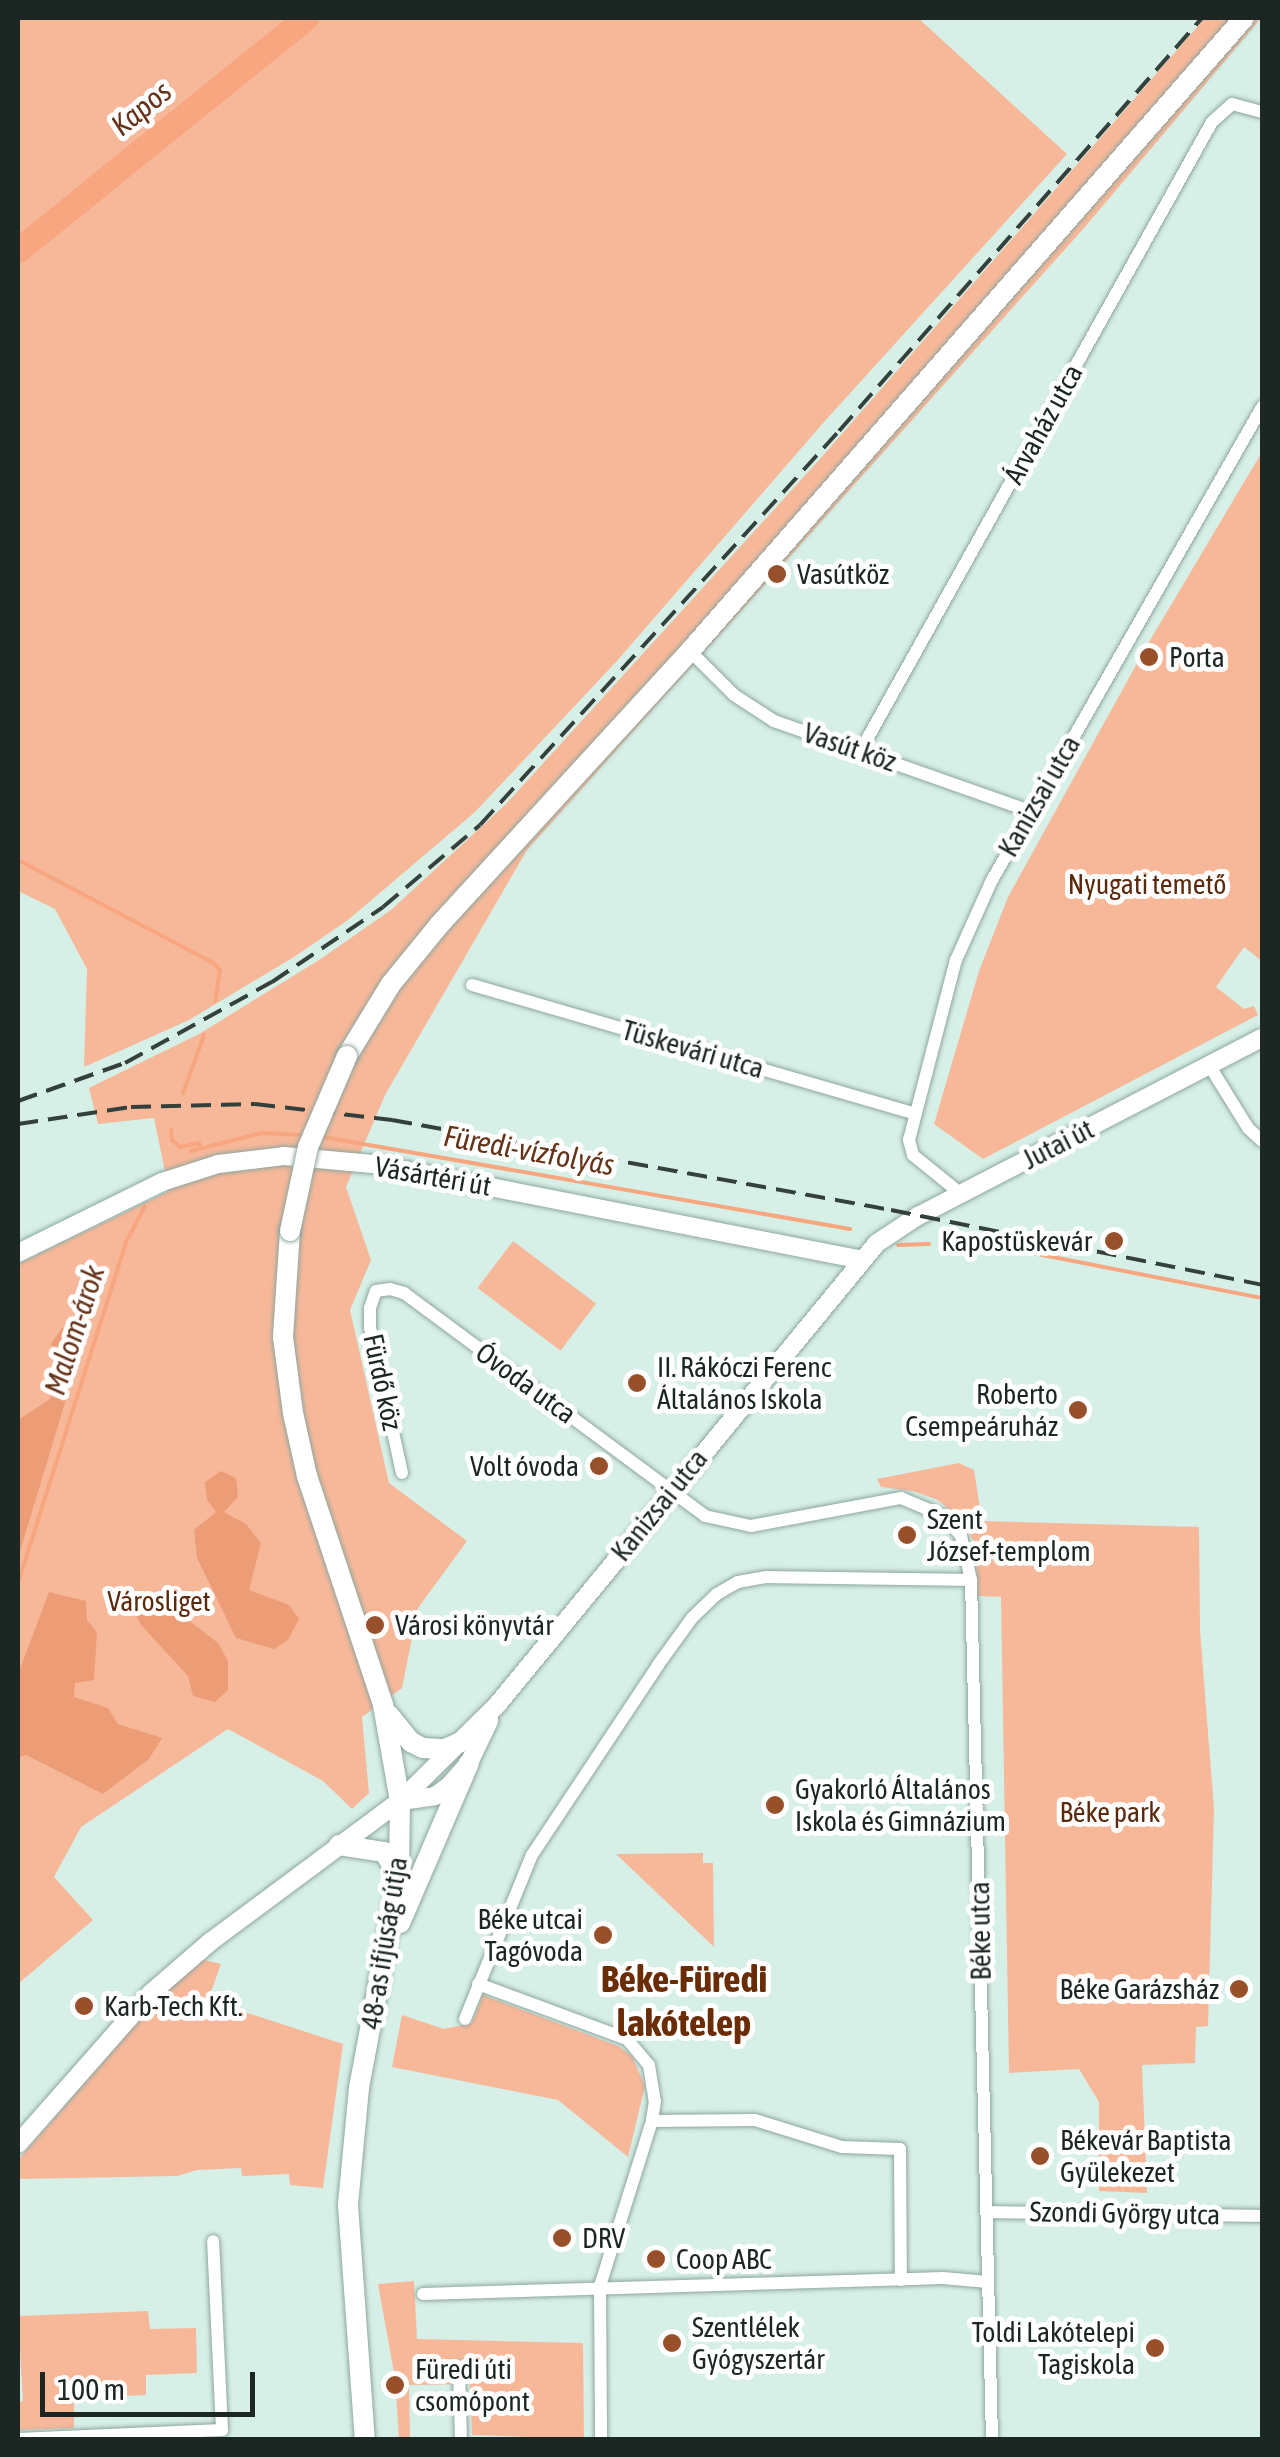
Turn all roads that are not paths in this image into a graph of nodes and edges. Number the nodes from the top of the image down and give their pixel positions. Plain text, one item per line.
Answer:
1 (1244, 18) edge
2 (1262, 112) edge
3 (1262, 407) edge
4 (690, 651) junction
5 (861, 750) junction
6 (1030, 811) junction
7 (472, 985) dead end
8 (1262, 1038) edge
9 (1209, 1065) junction
10 (914, 1113) junction
11 (1262, 1141) edge
12 (960, 1194) junction
13 (18, 1254) edge
14 (861, 1260) junction
15 (376, 1292) joint
16 (402, 1472) dead end
17 (672, 1489) junction
18 (971, 1580) junction
19 (383, 1704) junction
20 (497, 1705) junction
21 (461, 1742) junction
22 (469, 1763) junction
23 (400, 1801) junction
24 (339, 1845) junction
25 (398, 1874) junction
26 (478, 1984) junction
27 (377, 1991) junction
28 (465, 2018) dead end
29 (652, 2121) junction
30 (18, 2144) edge
31 (987, 2212) junction
32 (1262, 2216) edge
33 (213, 2241) dead end
34 (901, 2280) junction
35 (988, 2282) junction
36 (600, 2286) junction
37 (423, 2294) dead end
38 (460, 2368) dead end
39 (200, 2436) edge
40 (365, 2437) edge
41 (18, 2438) edge
42 (461, 2440) edge
43 (601, 2440) edge
44 (992, 2440) edge

1 - 4 main road, 48-as ifjúság útja
2 - 5 street, Árvaház utca
3 - 6 street, Kanizsai utca
4 - 5 street, Vasút köz
4 - 19 main road, 48-as ifjúság útja, bridge
5 - 6 street, Vasút köz
6 - 10 street, Kanizsai utca
7 - 10 street, Tüskevári utca
8 - 9 street, Jutai út
9 - 11 street
9 - 12 street, Jutai út
10 - 12 street, Kanizsai utca
12 - 14 street, Jutai út
13 - 14 street, Vásártéri út
14 - 17 street, Kanizsai utca
15 - 16 street, Fürdő köz
15 - 17 street, Óvoda utca
17 - 18 street, Béke utca
17 - 20 street, Kanizsai utca
18 - 26 street
18 - 31 street, Béke utca
19 - 21 main road
19 - 23 main road, 48-as ifjúság útja
20 - 21 street, Kanizsai utca
20 - 22 street, Kanizsai utca
21 - 23 street, Kanizsai utca
22 - 23 street, Kanizsai utca
22 - 27 main road
23 - 24 street, Kanizsai utca
23 - 25 main road, 48-as ifjúság útja
24 - 25 main road
24 - 30 street, Kanizsai utca
25 - 27 main road, 48-as ifjúság útja
26 - 28 street
26 - 29 street
27 - 40 main road, 48-as ifjúság útja
29 - 34 street
29 - 36 street
31 - 32 street, Szondi György utca
31 - 35 street, Béke utca
33 - 39 street
34 - 35 street
34 - 36 street
35 - 44 street, Béke utca
36 - 37 street
36 - 43 street
38 - 42 street
39 - 41 street

